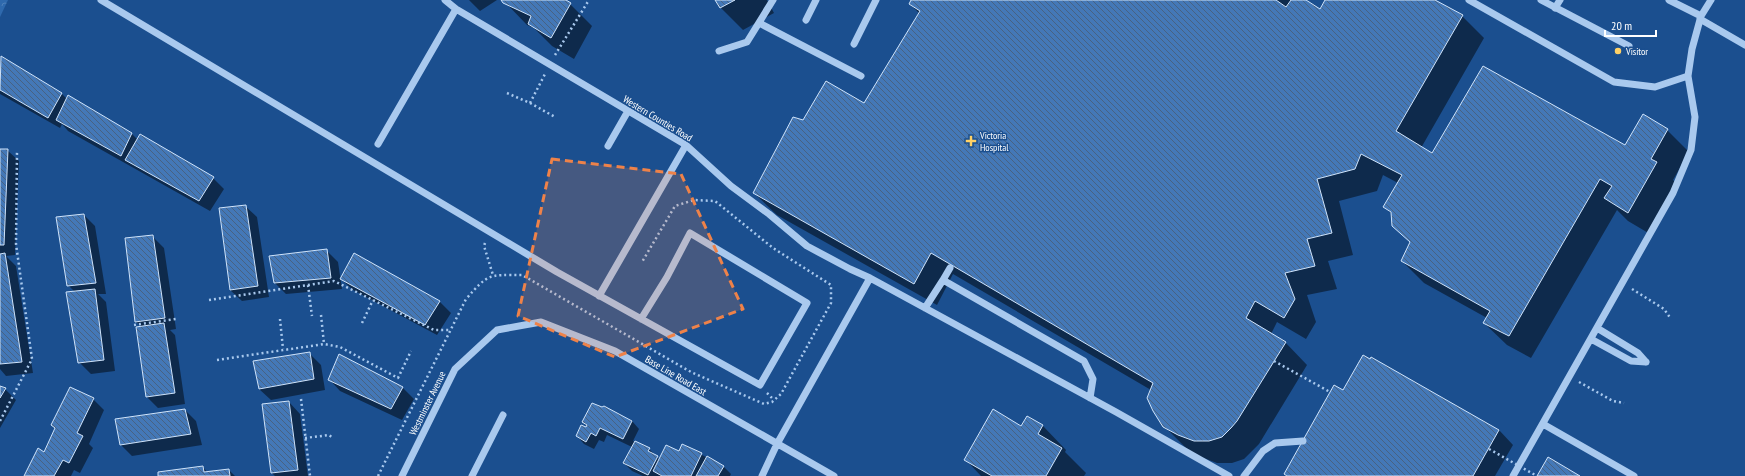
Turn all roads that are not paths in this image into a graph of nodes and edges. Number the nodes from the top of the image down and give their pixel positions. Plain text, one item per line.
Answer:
1 (101, 0) edge
2 (445, 0) edge
3 (773, 0) edge
4 (816, 0) edge
5 (876, 0) edge
6 (1469, 0) edge
7 (1541, 0) edge
8 (1560, 0) edge
9 (1669, 0) edge
10 (1711, 0) edge
11 (1555, 8) junction
12 (456, 9) junction
13 (1701, 18) junction
14 (806, 20) dead end
15 (759, 23) junction
16 (854, 44) dead end
17 (1745, 44) edge
18 (1629, 46) dead end
19 (719, 51) dead end
20 (861, 76) dead end
21 (1688, 76) junction
22 (628, 111) junction
23 (378, 144) dead end
24 (686, 145) junction
25 (608, 146) dead end
26 (950, 268) dead end
27 (870, 278) junction
28 (943, 280) junction
29 (600, 296) junction
30 (925, 308) junction
31 (641, 320) junction
32 (1597, 328) junction
33 (498, 330) joint
34 (1591, 339) junction
35 (1090, 398) junction
36 (503, 415) dead end
37 (1543, 424) junction
38 (1302, 441) dead end
39 (778, 444) junction
40 (402, 476) edge
41 (472, 476) edge
42 (762, 476) edge
43 (834, 476) edge
44 (1229, 476) edge
45 (1244, 476) edge
46 (1513, 476) edge
47 (1634, 476) edge

1 - 29 street
2 - 12 street, Western Counties Road
3 - 15 street
4 - 14 street
5 - 16 street
6 - 21 street
7 - 11 street
8 - 11 street
9 - 13 street
10 - 13 street
11 - 18 street
12 - 22 street, Western Counties Road
12 - 23 street
13 - 17 street
13 - 21 street
15 - 19 street
15 - 20 street
21 - 32 street
22 - 24 street, Western Counties Road
22 - 25 street
24 - 27 street, Western Counties Road
24 - 29 street
26 - 28 street
27 - 30 street, Western Counties Road
27 - 39 street
28 - 30 street
28 - 35 street
29 - 31 street
30 - 35 street, Western Counties Road
31 - 31 street
32 - 34 street
32 - 34 street
33 - 39 street, Base Line Road East
33 - 40 street, Westminster Avenue
34 - 37 street
35 - 44 street, Western Counties Road
36 - 41 street
37 - 46 street
37 - 47 street
38 - 45 street
39 - 42 street
39 - 43 street, Base Line Road East

